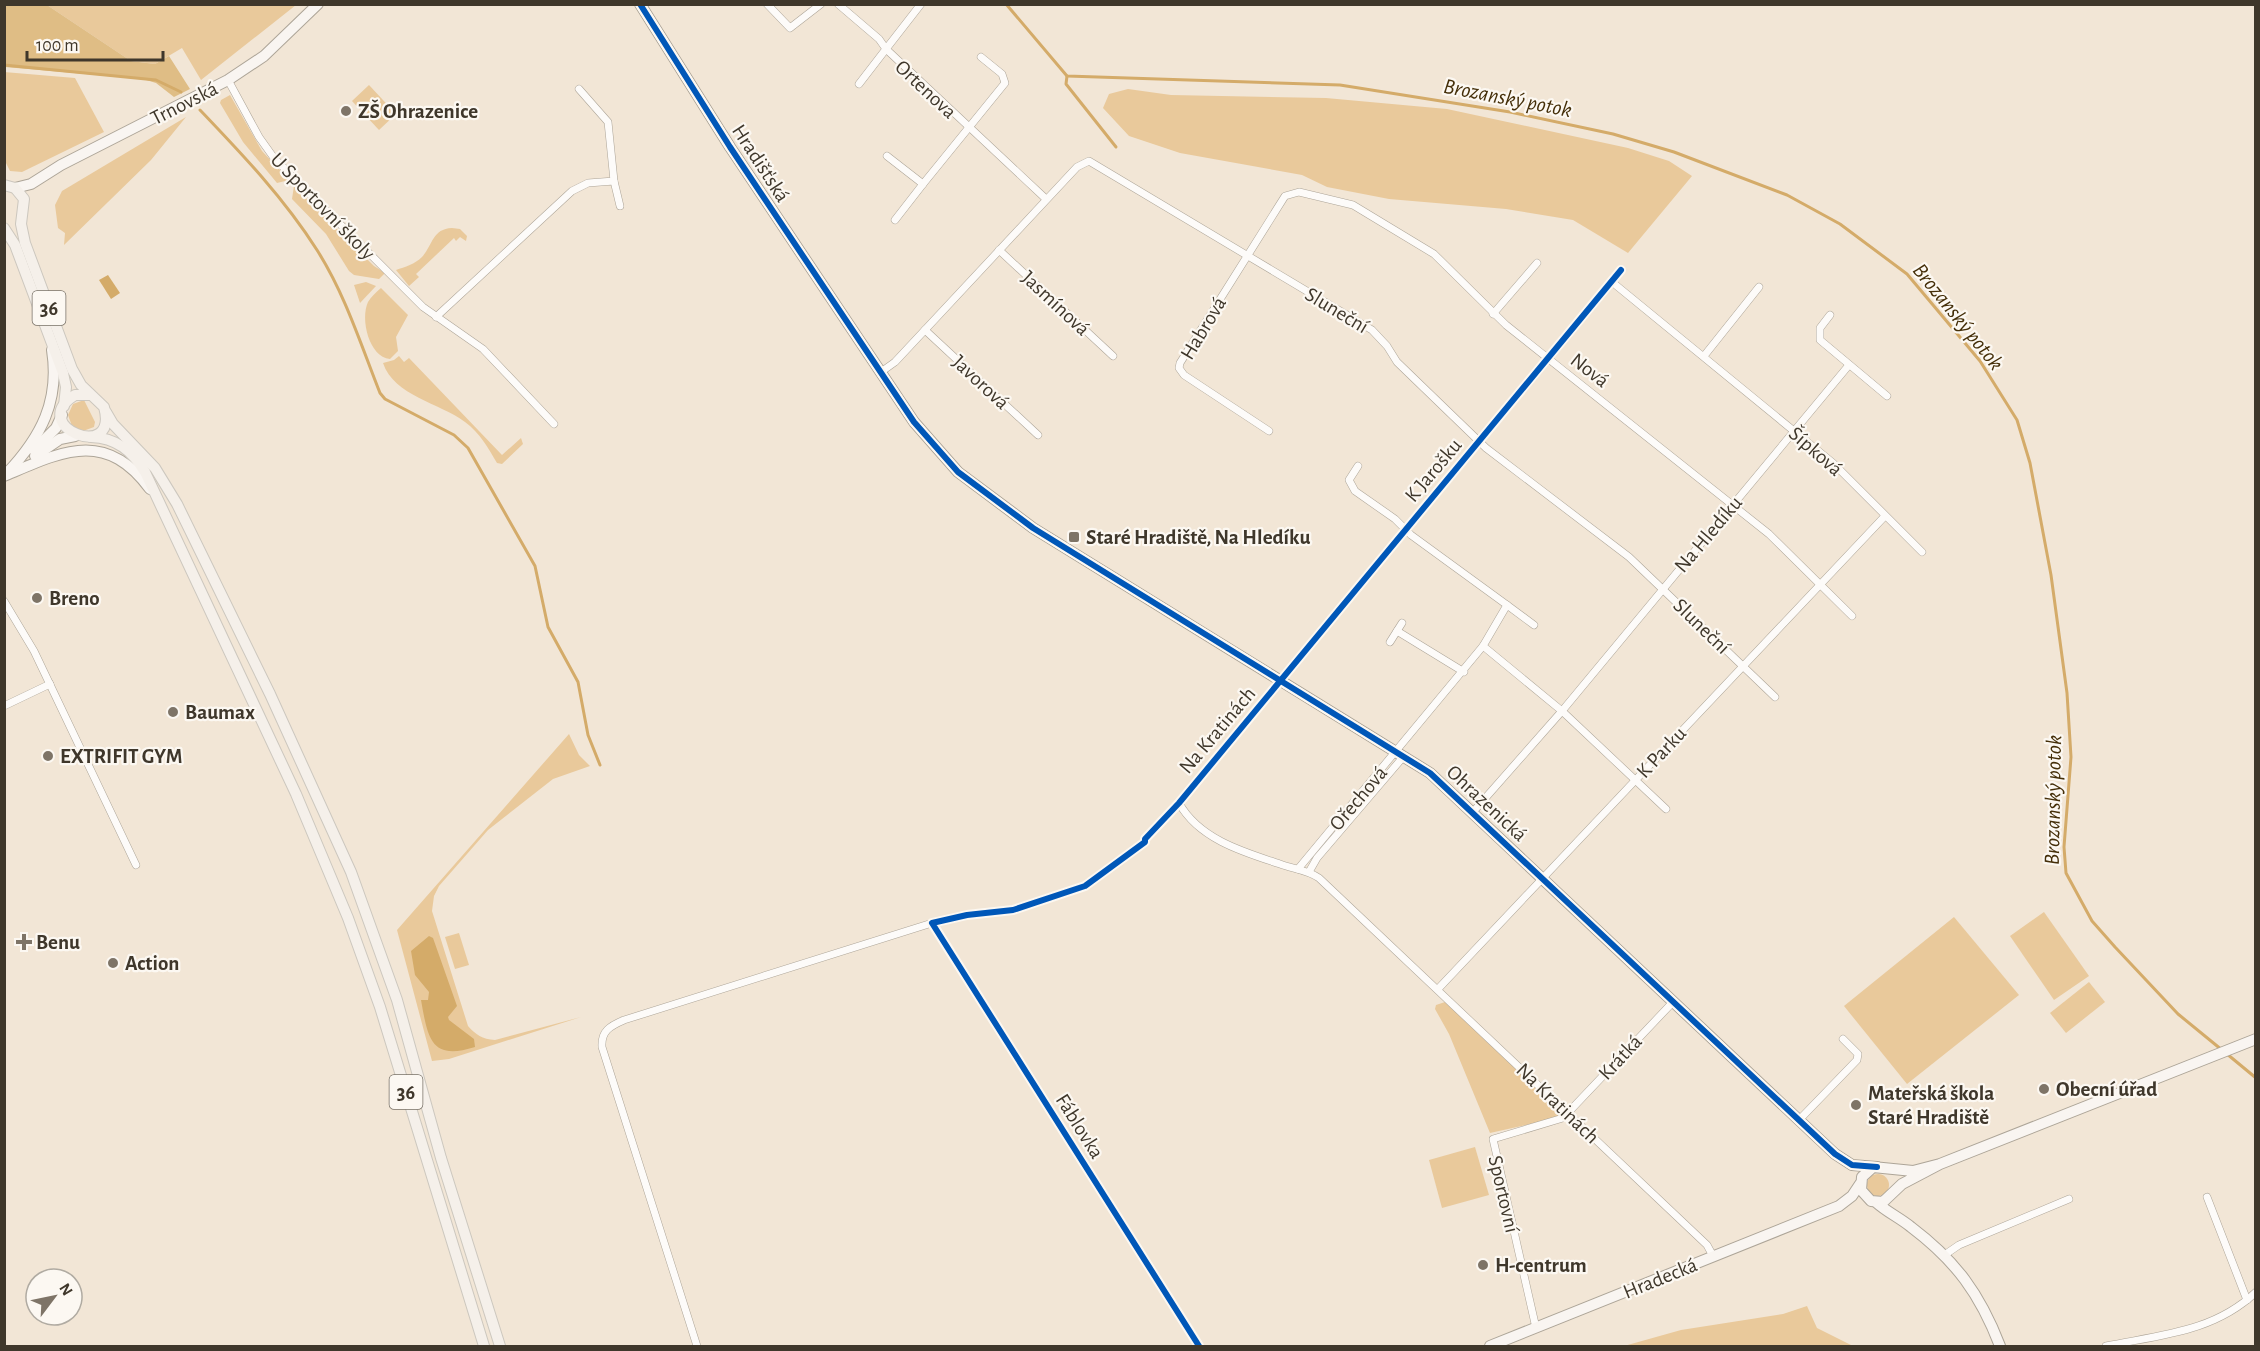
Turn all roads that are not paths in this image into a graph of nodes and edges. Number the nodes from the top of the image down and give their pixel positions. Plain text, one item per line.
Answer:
1 (318, 4) edge
2 (640, 4) edge
3 (767, 4) edge
4 (821, 4) edge
5 (838, 4) edge
6 (921, 4) edge
7 (886, 49) junction
8 (981, 57) dead end
9 (228, 80) junction
10 (859, 84) dead end
11 (579, 89) dead end
12 (968, 128) junction
13 (887, 156) dead end
14 (37, 181) junction
15 (614, 181) junction
16 (923, 184) junction
17 (8, 185) edge
18 (1047, 199) junction
19 (24, 200) junction
20 (620, 206) dead end
21 (22, 214) junction
22 (895, 220) dead end
23 (4, 226) edge
24 (999, 250) junction
25 (1246, 255) junction
26 (1537, 263) dead end
27 (1612, 282) joint
28 (1759, 287) dead end
29 (1493, 314) junction
30 (1830, 315) dead end
31 (436, 317) junction
32 (47, 330) junction
33 (925, 330) junction
34 (1113, 356) dead end
35 (1704, 356) junction
36 (1548, 358) junction
37 (1849, 365) junction
38 (881, 372) junction
39 (91, 395) junction
40 (1887, 396) dead end
41 (63, 411) junction
42 (106, 412) junction
43 (554, 424) dead end
44 (1269, 431) dead end
45 (1794, 431) junction
46 (1038, 435) dead end
47 (75, 436) junction
48 (91, 436) junction
49 (1479, 441) junction
50 (1358, 466) dead end
51 (4, 476) edge
52 (161, 502) junction
53 (1733, 504) junction
54 (1885, 516) junction
55 (1405, 529) junction
56 (1922, 552) dead end
57 (1819, 585) junction
58 (1662, 588) junction
59 (4, 601) edge
60 (1507, 605) junction
61 (1852, 616) dead end
62 (1402, 623) dead end
63 (1534, 625) dead end
64 (1397, 631) junction
65 (1390, 642) dead end
66 (1483, 646) junction
67 (1742, 665) junction
68 (1464, 672) junction
69 (1281, 679) junction
70 (50, 684) junction
71 (1775, 697) dead end
72 (4, 706) edge
73 (1562, 711) junction
74 (1401, 753) junction
75 (1635, 779) junction
76 (1666, 808) dead end
77 (1473, 812) junction
78 (136, 865) dead end
79 (1298, 869) junction
80 (1309, 872) junction
81 (1544, 879) junction
82 (1438, 989) junction
83 (1673, 1002) junction
84 (1843, 1039) dead end
85 (2256, 1039) edge
86 (1569, 1113) junction
87 (1799, 1120) junction
88 (1835, 1154) junction
89 (1940, 1164) junction
90 (1879, 1167) junction
91 (1860, 1183) junction
92 (1894, 1194) junction
93 (2207, 1197) dead end
94 (2069, 1199) dead end
95 (1874, 1202) junction
96 (1830, 1209) junction
97 (1911, 1227) junction
98 (1713, 1256) junction
99 (1943, 1256) junction
100 (2256, 1292) edge
101 (2247, 1300) junction
102 (1536, 1328) junction
103 (484, 1347) edge
104 (500, 1347) edge
105 (697, 1347) edge
106 (1199, 1347) edge
107 (1490, 1347) edge
108 (2000, 1347) edge
109 (2106, 1347) edge

1 - 9 street, Trnovská
2 - 38 street, Hradišťská
3 - 4 street
5 - 7 street, Ortenova
6 - 7 street, Ortenova
7 - 10 street, Ortenova
7 - 12 street, Ortenova
8 - 12 street, Ortenova
9 - 14 street, Trnovská
9 - 31 street, U Sportovní školy
11 - 15 street
12 - 16 street, Ortenova
12 - 18 street, Ortenova
13 - 16 street
14 - 17 street, Trnovská
14 - 19 street, Trnovská
15 - 20 street
15 - 31 street
16 - 22 street, Ortenova
17 - 19 main road
18 - 24 street, Sluneční
18 - 25 street, Sluneční
19 - 21 main road, 36
21 - 23 main road, 36
21 - 39 main road, 36
23 - 32 main road, 36
24 - 33 street, Sluneční
24 - 34 street, Jasmínová
25 - 29 street, Nová
25 - 44 street, Habrová
25 - 49 street, Sluneční
26 - 29 street
27 - 35 street, Šípková
27 - 36 street, K Jarošku
28 - 35 street
29 - 36 street, Nová
30 - 37 street
31 - 43 street, U Sportovní školy
32 - 41 main road, 36
32 - 51 street
33 - 38 street, Sluneční
33 - 46 street, Javorová
35 - 45 street, Šípková
36 - 49 street, K Jarošku
36 - 53 street, Nová
37 - 40 street
37 - 45 street, Na Hledíku
38 - 69 street, Ohrazenická
39 - 41 main road
39 - 42 main road, 36
41 - 47 main road
41 - 47 street
42 - 48 main road
42 - 104 main road, 36
45 - 53 street, Na Hledíku
45 - 54 street, Šípková
47 - 48 main road, 36
48 - 52 main road, 36
49 - 55 street, K Jarošku
49 - 58 street, Sluneční
50 - 55 street, K Jarošku
51 - 52 street
52 - 103 main road, 36
53 - 57 street, Nová
53 - 58 street, Na Hledíku
54 - 56 street, Šípková
54 - 57 street, K Parku
55 - 60 street
55 - 69 street, K Jarošku
57 - 61 street, Nová
57 - 67 street, K Parku
58 - 67 street, Sluneční
58 - 73 street, Na Hledíku
59 - 70 street
60 - 63 street
60 - 66 street, Ořechová
62 - 64 street
64 - 65 street
64 - 68 street
66 - 68 street, Ořechová
66 - 73 street
67 - 71 street, Sluneční
67 - 75 street, K Parku
68 - 74 street, Ořechová
69 - 74 street, Ohrazenická
69 - 79 street, Na Kratinách
70 - 72 street
70 - 78 street
73 - 75 street
73 - 77 street, Na Hledíku
74 - 77 street, Ohrazenická
74 - 79 street, Ořechová
74 - 80 street, Ořechová
75 - 76 street
75 - 81 street, K Parku
77 - 81 street, Ohrazenická
79 - 80 street, Na Kratinách
80 - 82 street, Na Kratinách
81 - 82 street, K Parku
81 - 83 street, Ohrazenická
82 - 86 street, Na Kratinách
83 - 86 street, Krátká
83 - 87 street, Ohrazenická
84 - 87 street
85 - 89 street
86 - 98 street, Na Kratinách
86 - 102 street, Sportovní
87 - 88 street, Ohrazenická
88 - 90 street, Ohrazenická
88 - 91 street, Ohrazenická
89 - 90 street, Ohrazenická
89 - 92 street
90 - 91 street
90 - 92 street
91 - 95 street
91 - 96 street, Hradecká
92 - 95 street
92 - 97 street
93 - 101 street
94 - 99 street
95 - 96 street, Hradecká
95 - 97 street
96 - 98 street, Hradecká
97 - 99 street
98 - 102 street, Hradecká
99 - 108 street
100 - 101 street
101 - 109 street
102 - 107 street, Hradecká
105 - 106 street, Fáblovka

